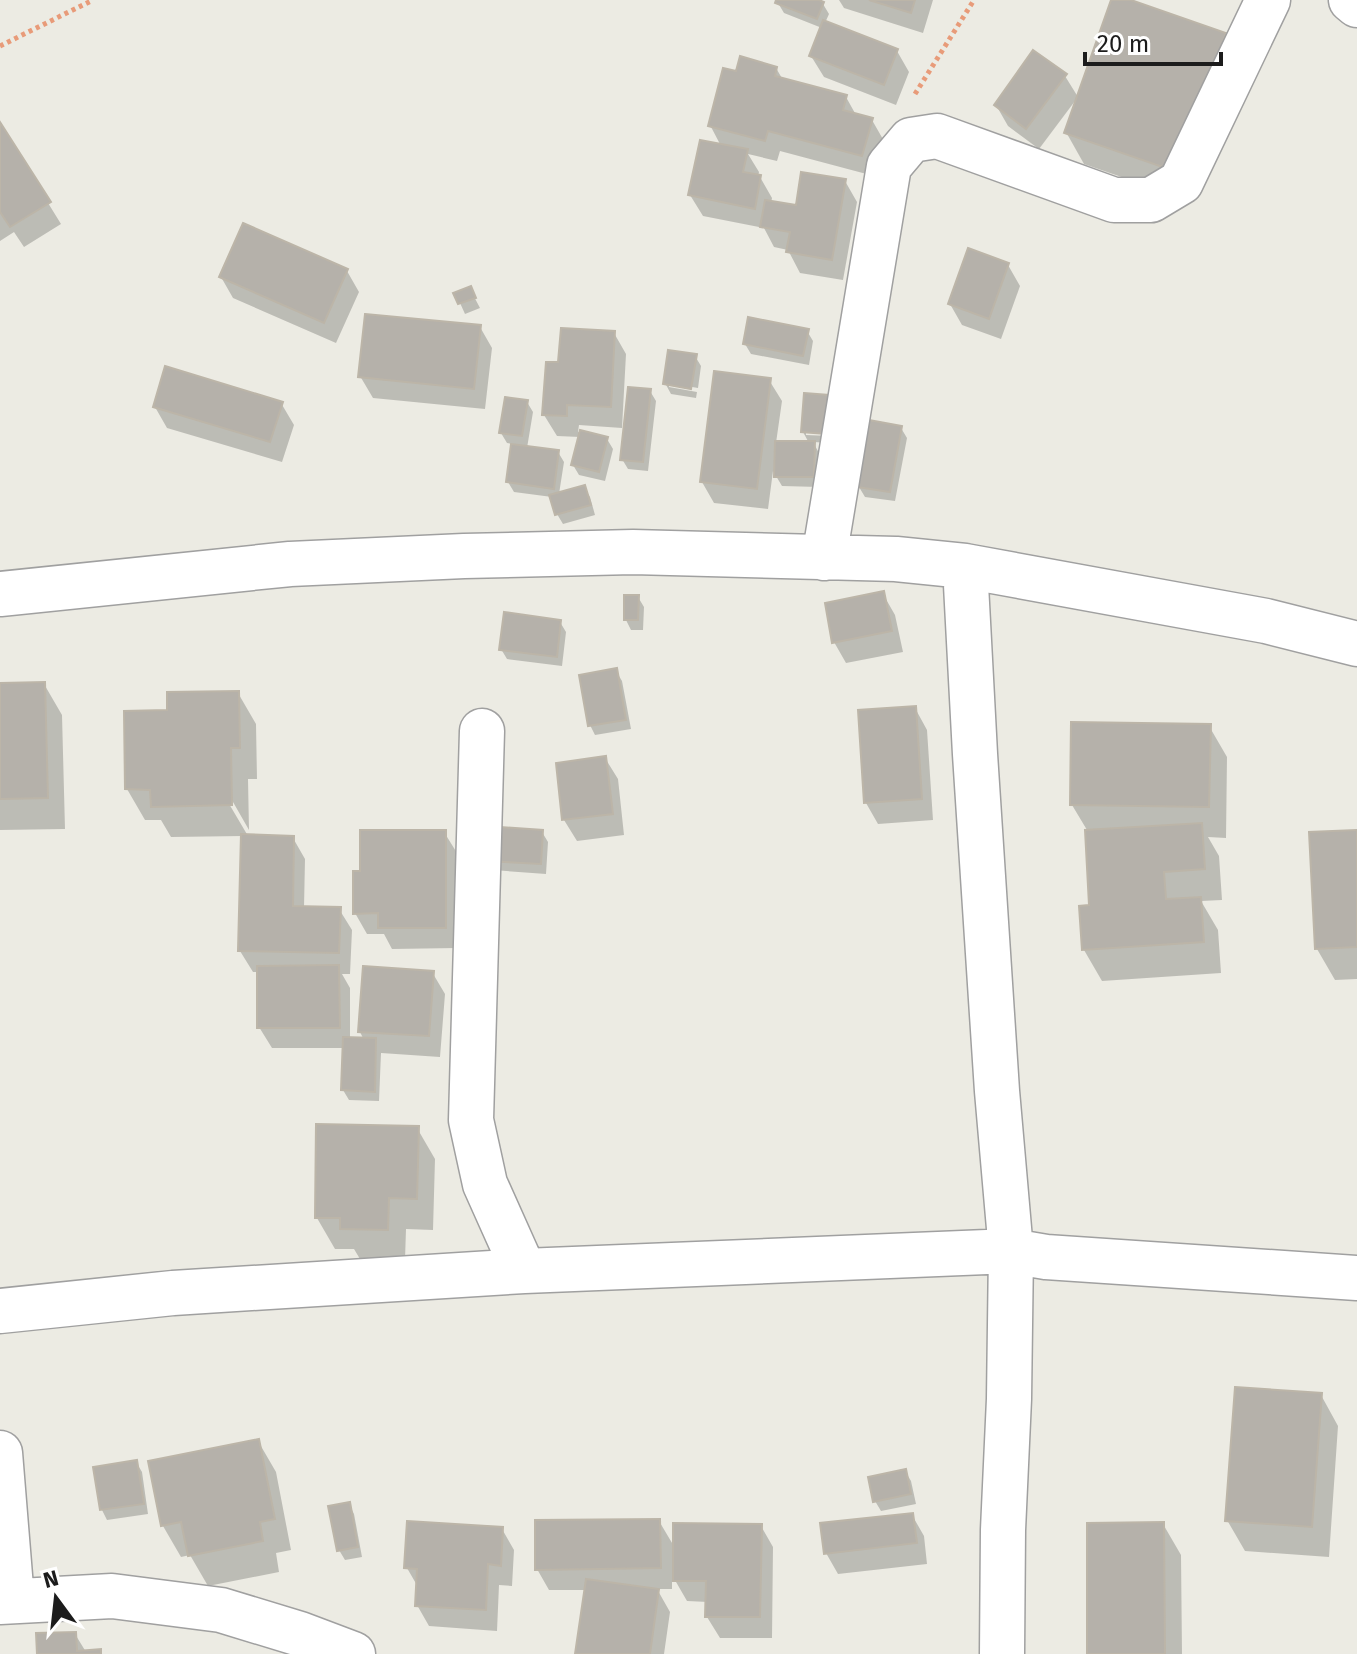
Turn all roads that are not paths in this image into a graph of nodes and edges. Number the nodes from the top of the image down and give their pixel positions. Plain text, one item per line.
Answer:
1 (1268, 0) edge
2 (1351, 0) edge
3 (1357, 5) edge
4 (824, 558) junction
5 (965, 566) junction
6 (0, 594) edge
7 (1357, 644) edge
8 (482, 731) dead end
9 (1011, 1251) junction
10 (524, 1271) junction
11 (1357, 1278) edge
12 (0, 1311) edge
13 (0, 1453) edge
14 (6, 1601) edge
15 (353, 1654) edge
16 (1002, 1654) edge

1 - 4 street
2 - 3 street
4 - 5 street
4 - 6 street
5 - 7 street
5 - 9 street
8 - 10 street
9 - 10 street
9 - 11 street
9 - 16 street
10 - 12 street
13 - 14 street
14 - 15 street

